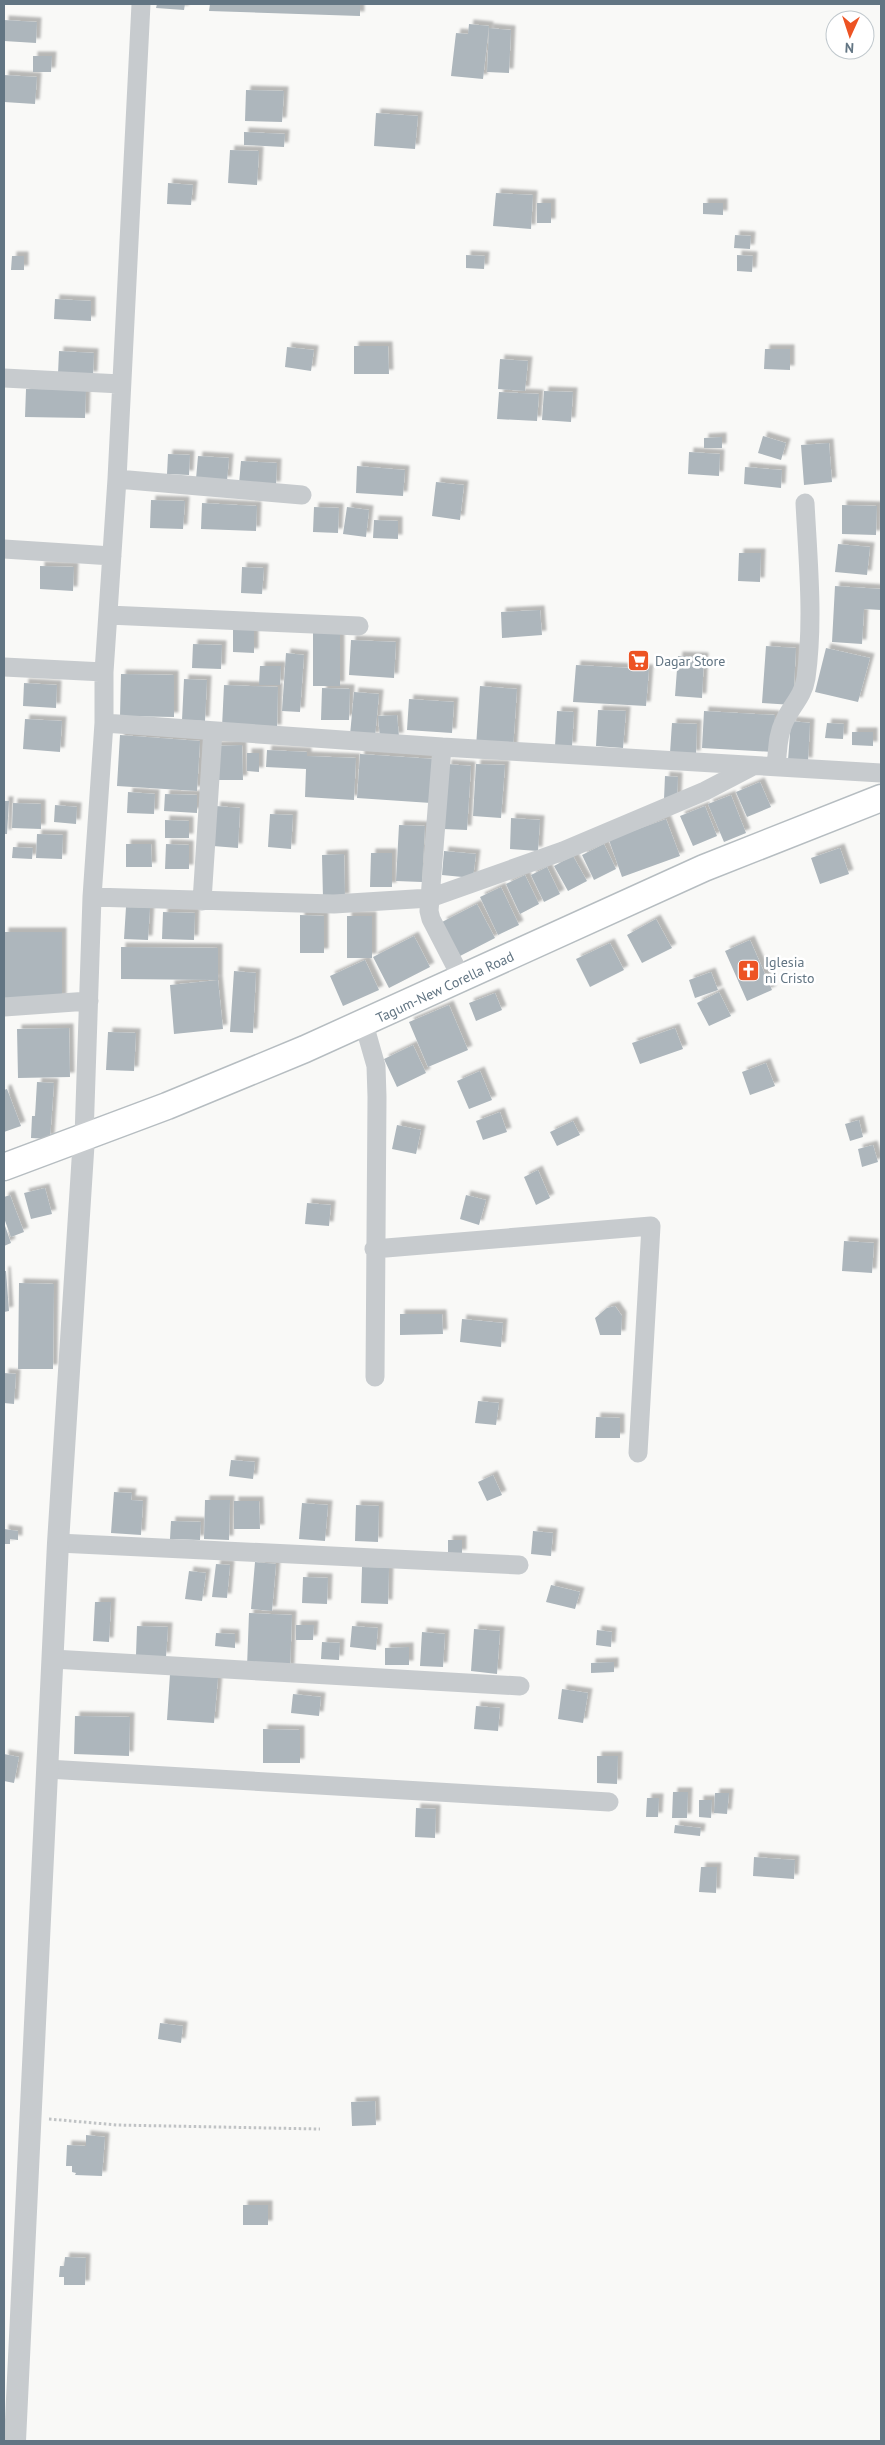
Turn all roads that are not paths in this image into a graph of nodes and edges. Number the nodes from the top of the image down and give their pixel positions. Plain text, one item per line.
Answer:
1 (140, 4) edge
2 (4, 378) edge
3 (121, 384) junction
4 (117, 479) junction
5 (302, 494) dead end
6 (805, 503) dead end
7 (4, 549) edge
8 (112, 556) junction
9 (108, 615) junction
10 (359, 626) dead end
11 (4, 667) edge
12 (104, 672) junction
13 (104, 723) junction
14 (213, 730) junction
15 (442, 747) junction
16 (752, 766) junction
17 (776, 766) junction
18 (881, 773) edge
19 (881, 798) edge
20 (92, 897) junction
21 (430, 898) junction
22 (202, 901) junction
23 (462, 979) junction
24 (89, 1001) junction
25 (4, 1007) edge
26 (364, 1024) junction
27 (84, 1137) junction
28 (4, 1167) edge
29 (374, 1249) junction
30 (375, 1377) dead end
31 (638, 1453) dead end
32 (58, 1543) junction
33 (519, 1565) dead end
34 (53, 1659) junction
35 (520, 1686) dead end
36 (48, 1769) junction
37 (609, 1802) dead end
38 (14, 2441) edge

1 - 3 street
2 - 3 street
3 - 4 street
4 - 5 street
4 - 8 street
6 - 17 street
7 - 8 street
8 - 9 street
9 - 10 street
9 - 12 street
11 - 12 street
12 - 13 street
13 - 14 street
13 - 20 street
14 - 15 street
14 - 22 street
15 - 16 street
15 - 21 street
16 - 17 street
16 - 21 street
17 - 18 street
19 - 23 main road, Tagum-New Corella Road
20 - 22 street
20 - 24 street
21 - 22 street
21 - 23 street
23 - 26 main road, Tagum-New Corella Road
24 - 25 street
24 - 27 street
26 - 27 main road, Tagum-New Corella Road
26 - 29 street
27 - 28 main road, Tagum-New Corella Road
27 - 32 street
29 - 30 street
29 - 31 street
32 - 33 street
32 - 34 street
34 - 35 street
34 - 36 street
36 - 37 street
36 - 38 street

